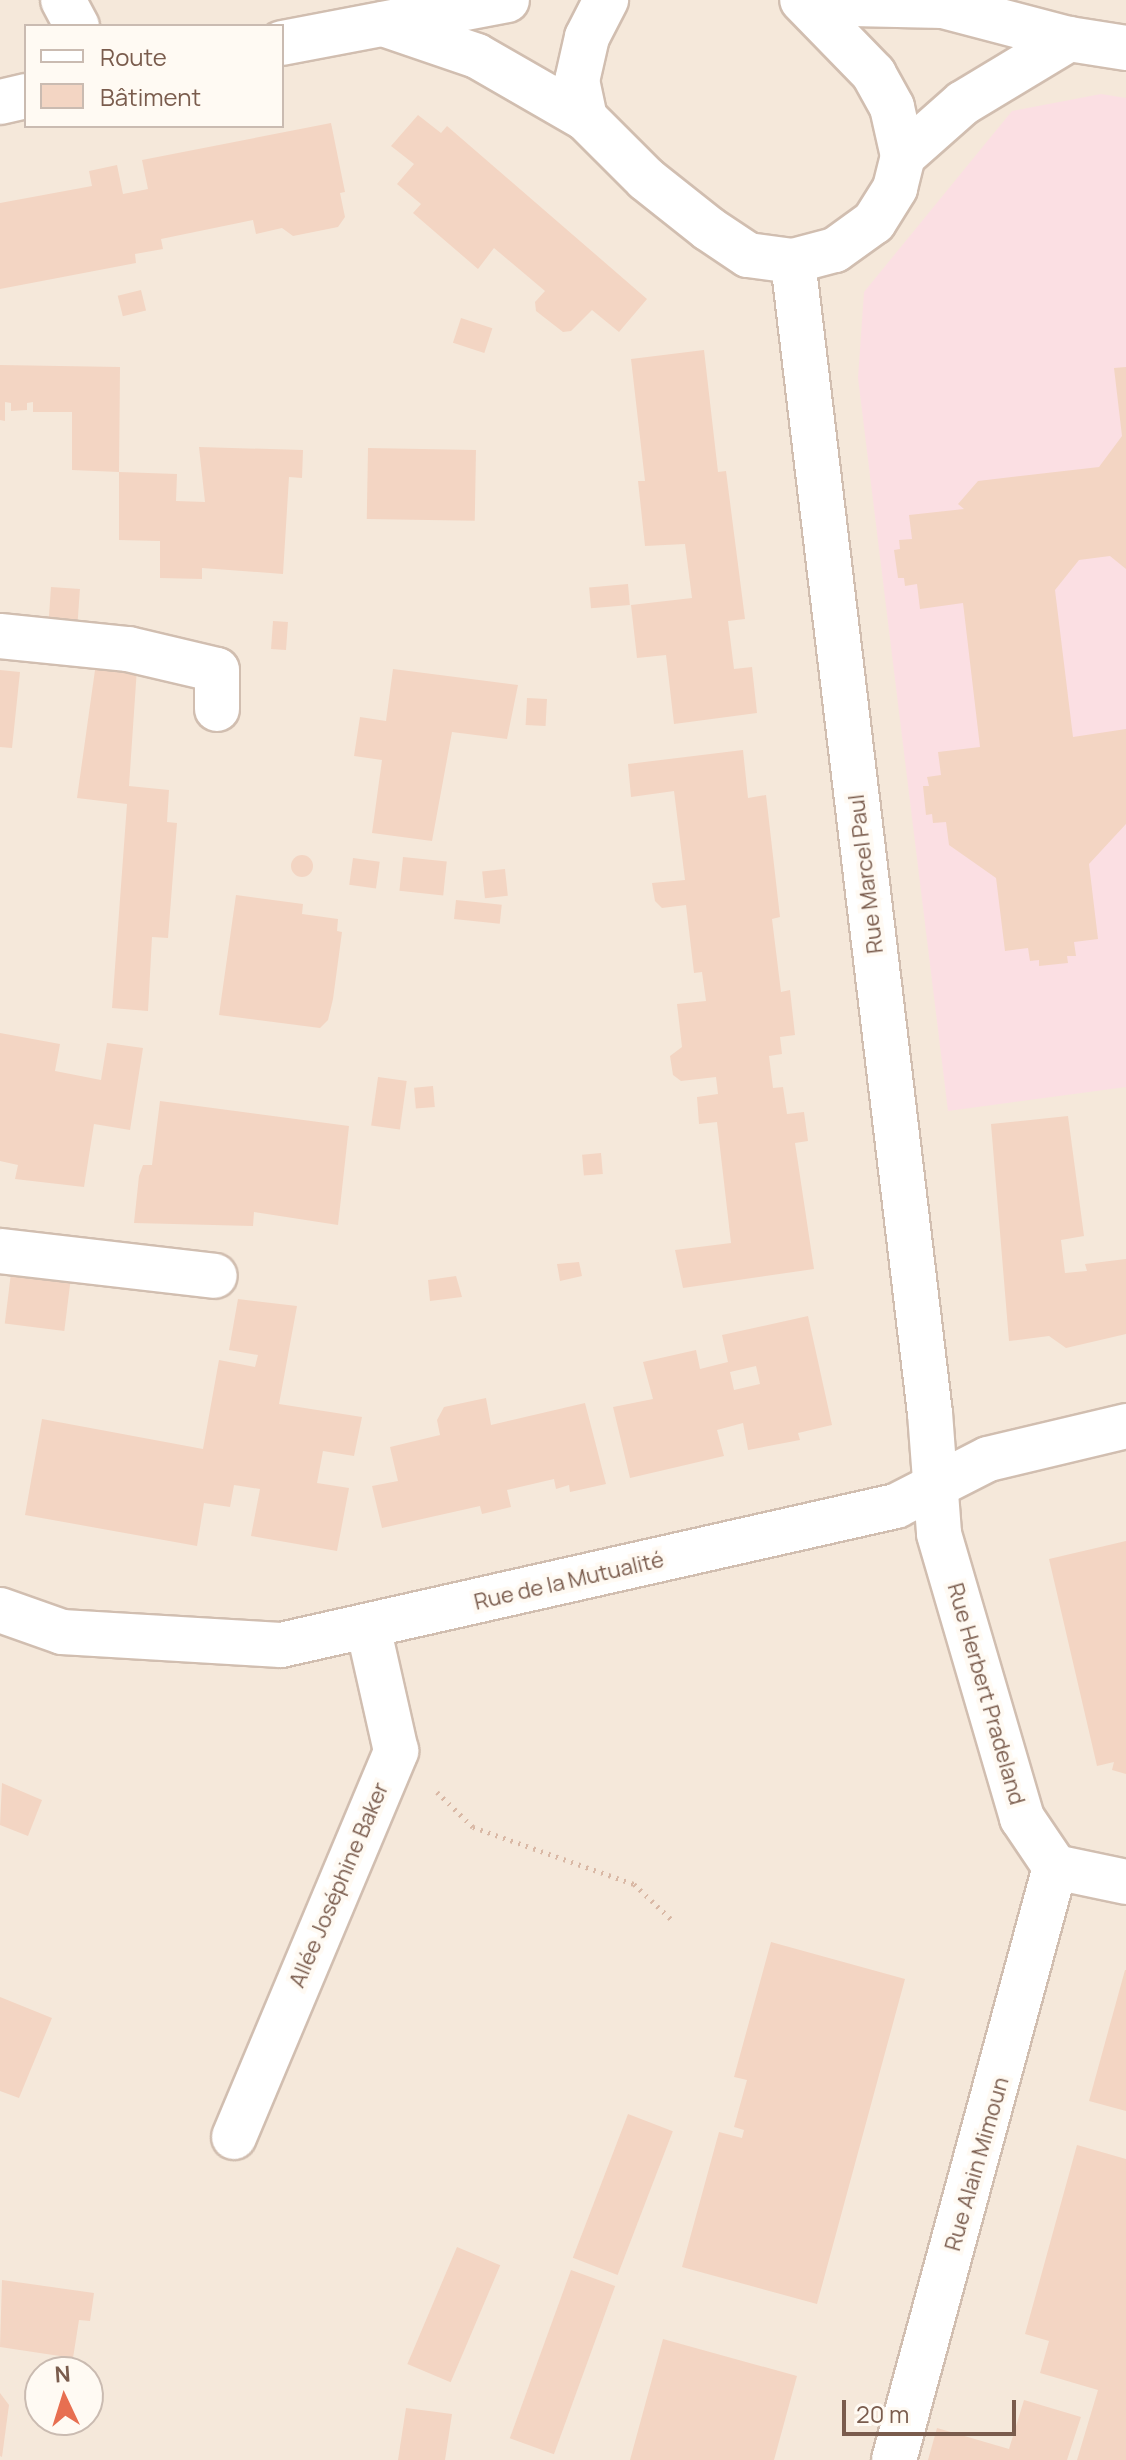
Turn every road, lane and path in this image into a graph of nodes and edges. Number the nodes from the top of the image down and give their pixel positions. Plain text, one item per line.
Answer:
1 (63, 0) edge
2 (507, 0) edge
3 (606, 0) edge
4 (804, 1) edge
5 (76, 24) edge
6 (383, 24) junction
7 (1069, 39) junction
8 (284, 43) edge
9 (1126, 48) edge
10 (24, 96) edge
11 (0, 102) edge
12 (585, 118) junction
13 (903, 156) junction
14 (793, 261) junction
15 (0, 636) edge
16 (217, 709) dead end
17 (0, 1251) edge
18 (215, 1276) dead end
19 (1126, 1426) edge
20 (935, 1489) junction
21 (0, 1610) edge
22 (368, 1627) junction
23 (396, 1751) junction
24 (1055, 1867) junction
25 (1126, 1882) edge
26 (673, 1921) dead end
27 (234, 2137) dead end
28 (894, 2460) edge

1 - 5 street
2 - 6 street
3 - 12 street
4 - 7 street
4 - 13 street
6 - 8 street
6 - 12 street
7 - 9 street
7 - 13 street
10 - 11 street
12 - 14 street
13 - 14 street
14 - 20 street, Rue Marcel Paul
15 - 16 street
17 - 18 street
19 - 20 street, Rue de la Mutualité
20 - 22 street, Rue de la Mutualité
20 - 24 street, Rue Herbert Pradeland
21 - 22 street, Rue de la Mutualité
22 - 23 street
23 - 26 path
23 - 27 street, Allée Joséphine Baker
24 - 25 street
24 - 28 street, Rue Alain Mimoun

